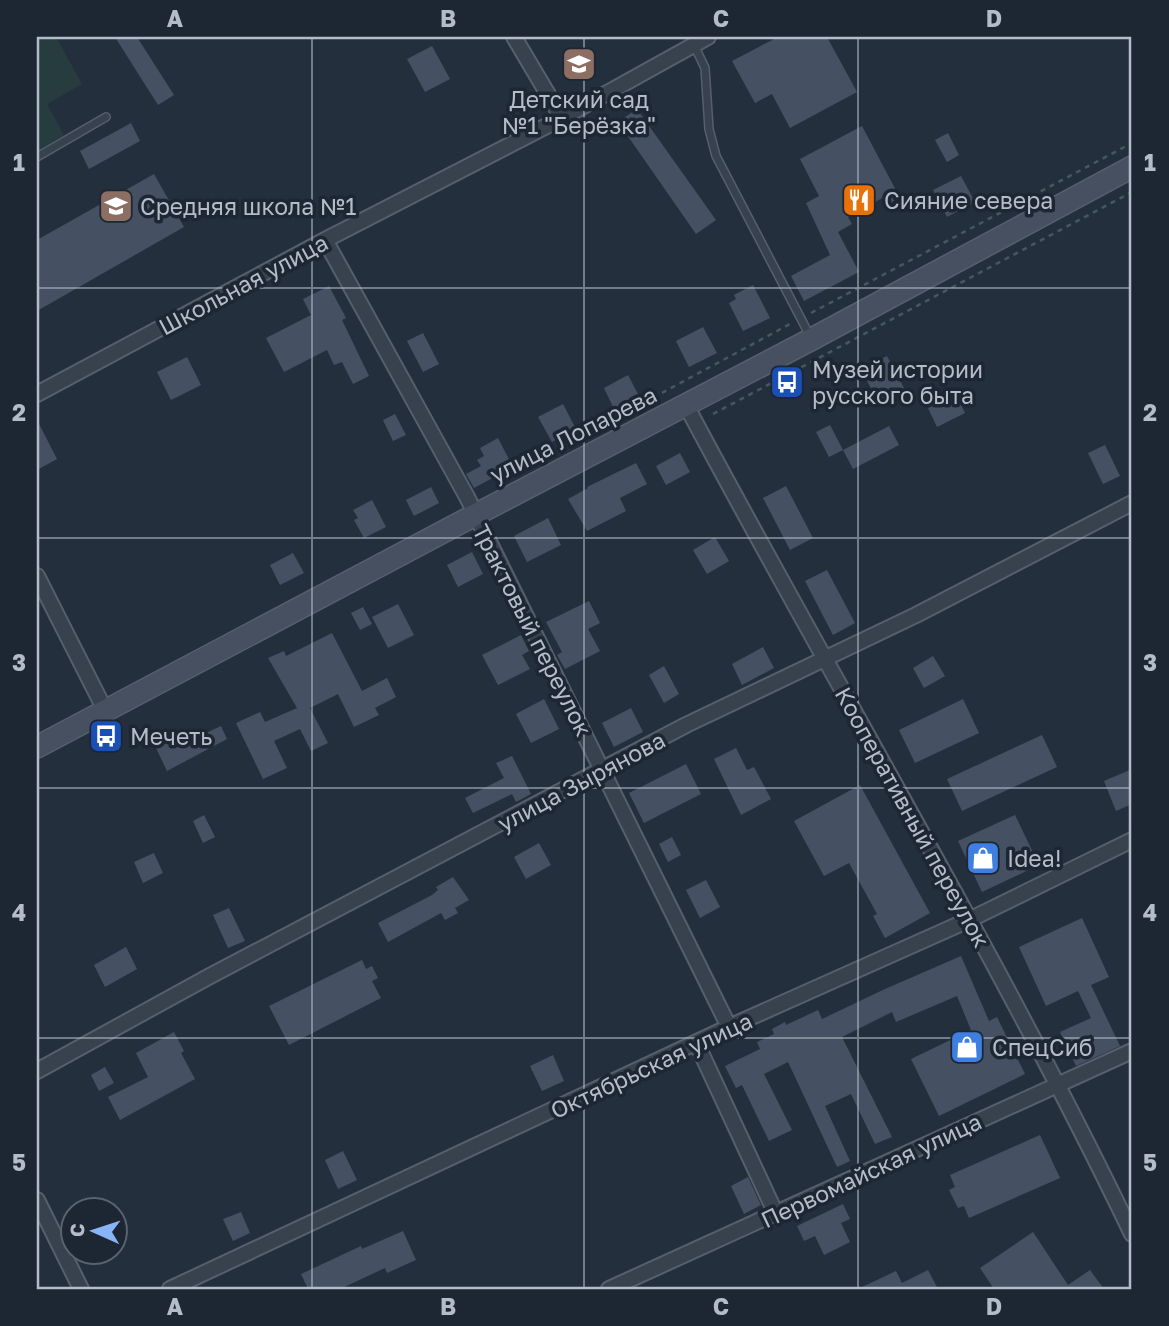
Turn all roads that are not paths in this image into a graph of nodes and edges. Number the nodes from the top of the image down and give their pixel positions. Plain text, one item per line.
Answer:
1 (514, 37) edge
2 (708, 37) edge
3 (693, 45) junction
4 (106, 117) dead end
5 (562, 118) junction
6 (37, 157) edge
7 (1132, 167) edge
8 (325, 240) junction
9 (812, 339) junction
10 (37, 394) edge
11 (686, 405) junction
12 (1132, 503) edge
13 (475, 514) junction
14 (37, 576) edge
15 (824, 659) junction
16 (107, 712) junction
17 (37, 747) edge
18 (603, 769) junction
19 (1132, 840) edge
20 (971, 919) junction
21 (729, 1027) junction
22 (697, 1044) junction
23 (1132, 1051) edge
24 (37, 1071) edge
25 (1058, 1084) junction
26 (37, 1200) edge
27 (776, 1214) junction
28 (1132, 1234) edge
29 (81, 1289) edge
30 (170, 1289) edge
31 (609, 1289) edge

1 - 5 street
2 - 3 street, Школьная улица
3 - 5 street, Школьная улица
3 - 9 lane
4 - 6 lane
5 - 8 street, Школьная улица
7 - 9 main road, улица Лопарева
8 - 10 street, Школьная улица
8 - 13 street, Трактовый переулок
9 - 11 main road, улица Лопарева
11 - 13 main road, улица Лопарева
11 - 15 street, Кооперативный переулок
12 - 15 street, улица Зырянова
13 - 16 main road, улица Лопарева
13 - 18 street, Трактовый переулок
14 - 16 street
15 - 18 street, улица Зырянова
15 - 20 street, Кооперативный переулок
16 - 17 main road, улица Лопарева
18 - 21 street, Трактовый переулок
18 - 24 street, улица Зырянова
19 - 20 street, Октябрьская улица
20 - 21 street, Октябрьская улица
20 - 25 street, Кооперативный переулок
21 - 22 street, Октябрьская улица
22 - 27 street
22 - 30 street, Октябрьская улица
23 - 25 street, Первомайская улица
25 - 27 street, Первомайская улица
25 - 28 street, Кооперативный переулок
26 - 29 street
27 - 31 street, Первомайская улица

